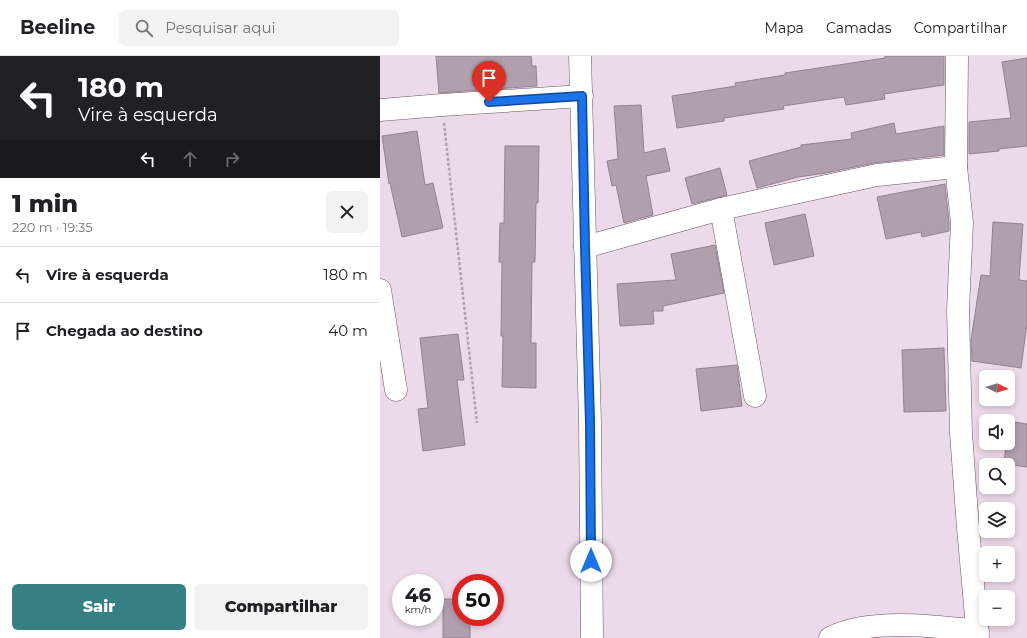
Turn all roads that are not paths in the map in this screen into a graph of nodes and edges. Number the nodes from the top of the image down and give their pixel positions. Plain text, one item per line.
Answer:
1 (580, 56) edge
2 (957, 56) edge
3 (582, 96) junction
4 (380, 110) edge
5 (956, 167) junction
6 (721, 209) junction
7 (585, 247) junction
8 (380, 290) edge
9 (396, 390) dead end
10 (755, 396) dead end
11 (978, 634) edge
12 (592, 638) edge
13 (830, 638) edge

1 - 3 street
2 - 5 street
3 - 4 street
3 - 7 street
5 - 6 street
5 - 11 street
6 - 7 street
6 - 10 street
7 - 12 street
8 - 9 street
11 - 13 street

